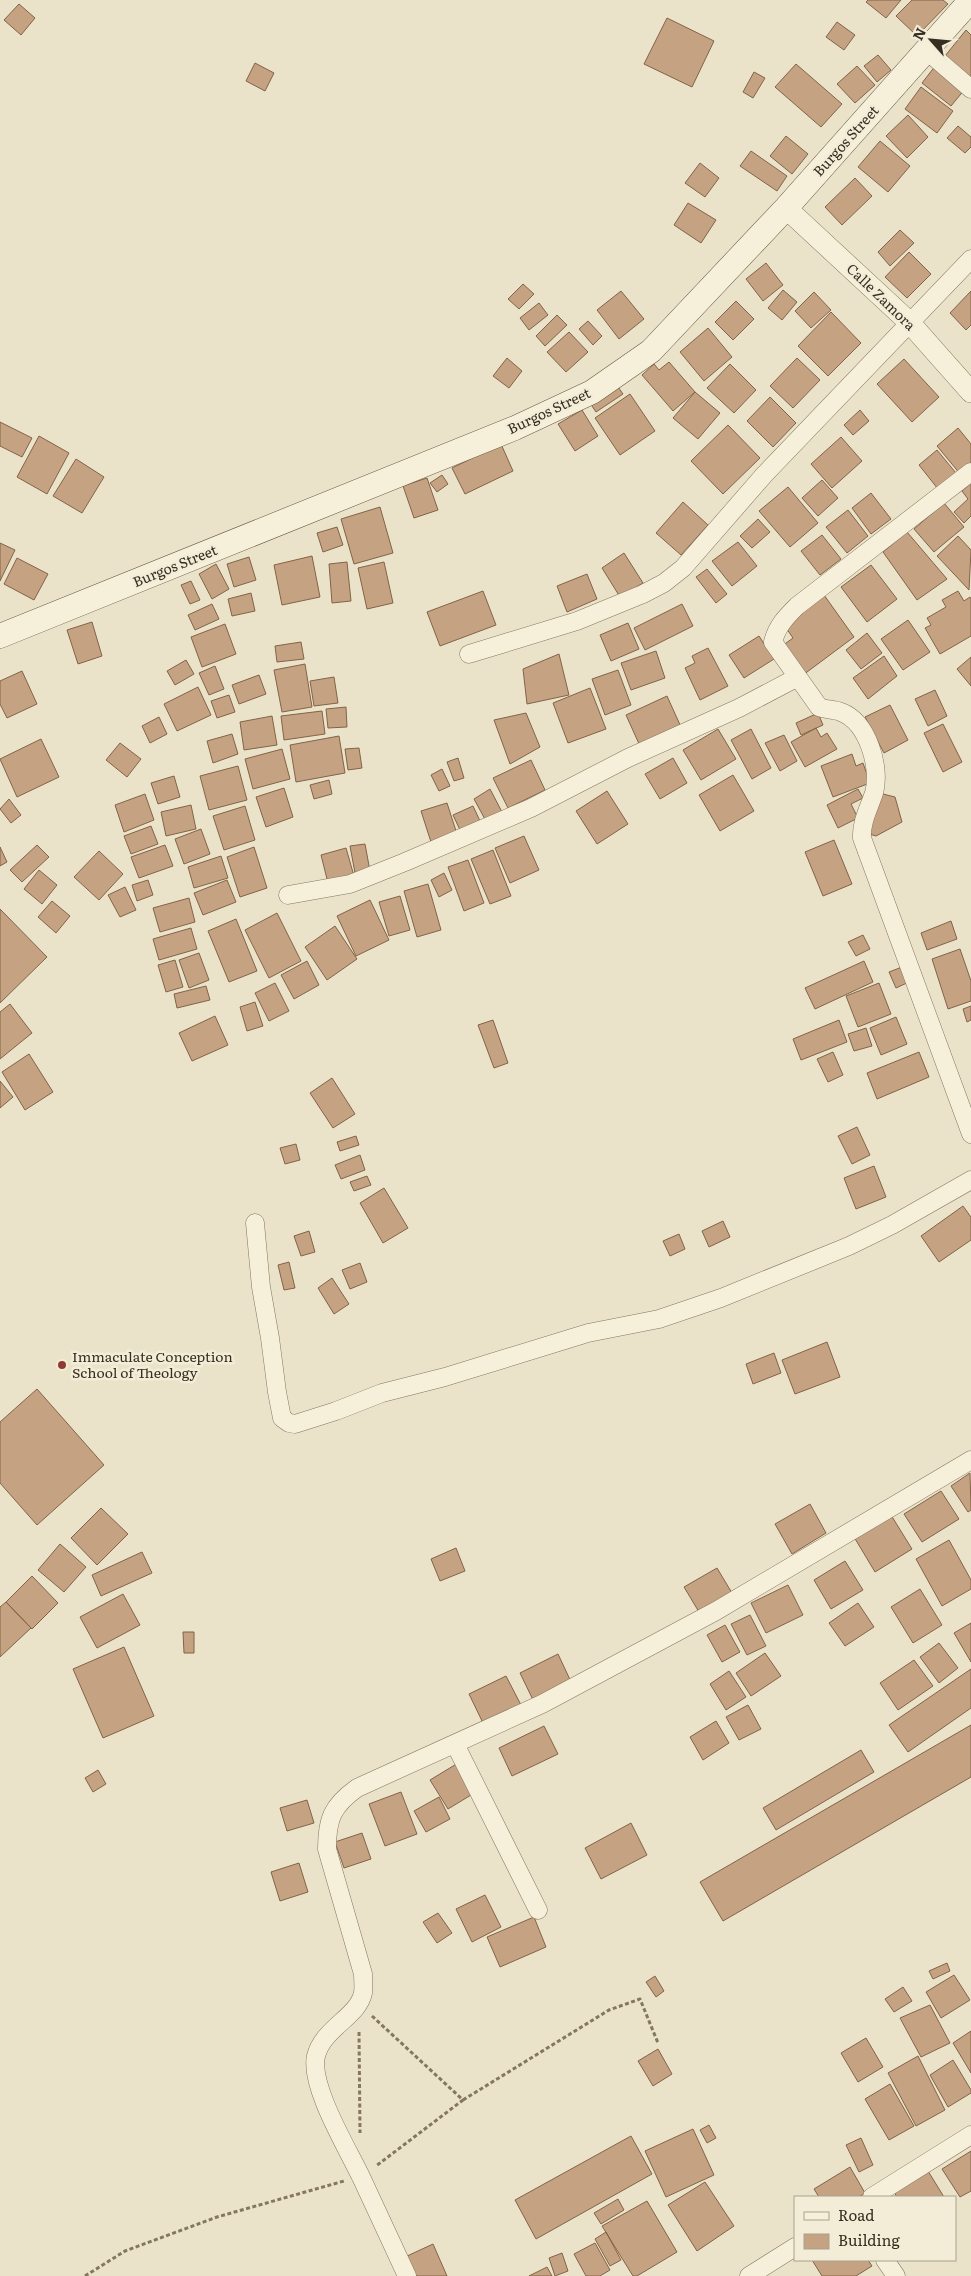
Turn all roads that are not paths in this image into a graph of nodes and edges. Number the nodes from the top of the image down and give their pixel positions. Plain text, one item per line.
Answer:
1 (971, 0) edge
2 (927, 51) junction
3 (971, 89) edge
4 (786, 208) junction
5 (971, 259) edge
6 (909, 322) junction
7 (971, 392) edge
8 (971, 472) edge
9 (0, 636) edge
10 (469, 654) dead end
11 (796, 678) junction
12 (288, 895) dead end
13 (971, 1134) edge
14 (971, 1180) edge
15 (255, 1223) dead end
16 (971, 1460) edge
17 (454, 1744) junction
18 (538, 1910) dead end
19 (971, 2135) edge
20 (874, 2196) edge
21 (794, 2248) edge
22 (886, 2261) edge
23 (407, 2276) edge
24 (749, 2276) edge
25 (896, 2276) edge

1 - 2 main road, Burgos Street
2 - 3 street
2 - 4 main road, Burgos Street
4 - 6 street, Calle Zamora
4 - 9 main road, Burgos Street
5 - 6 street
6 - 7 street, Calle Zamora
6 - 10 street
8 - 11 street
11 - 12 street
11 - 13 street
14 - 15 street
16 - 17 street
17 - 18 street
17 - 23 street
19 - 20 street
21 - 24 street
22 - 25 street

